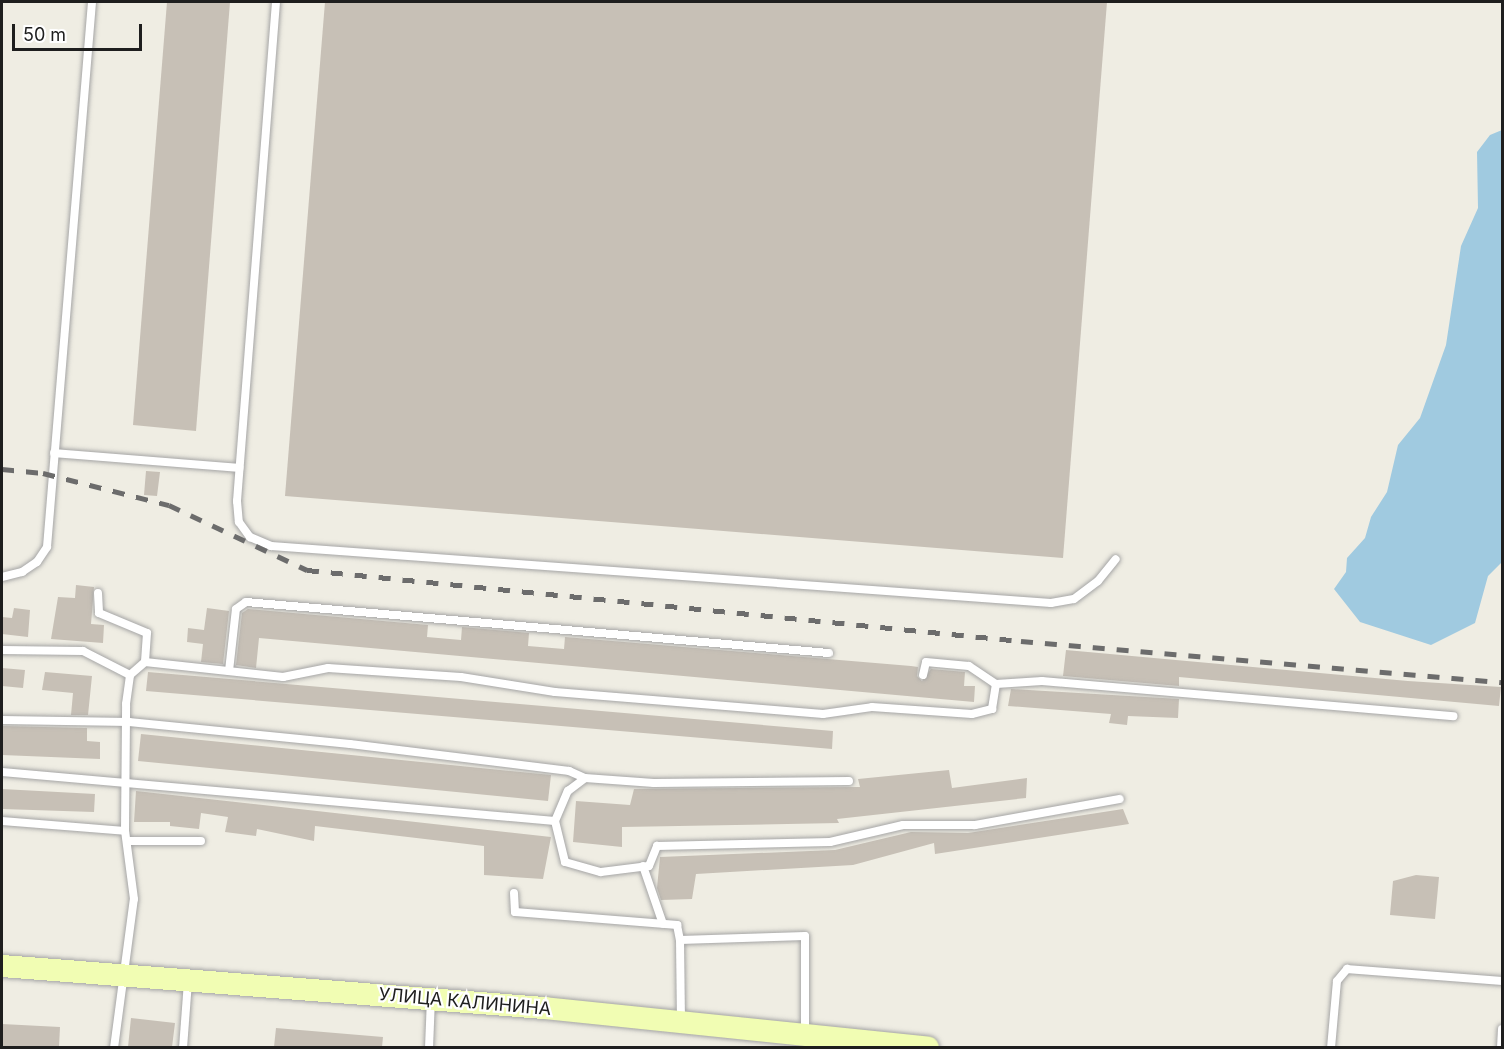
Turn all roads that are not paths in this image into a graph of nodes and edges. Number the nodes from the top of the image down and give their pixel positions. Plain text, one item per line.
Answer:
1 (92, 2) edge
2 (276, 2) edge
3 (54, 453) junction
4 (239, 468) junction
5 (1116, 559) dead end
6 (2, 577) edge
7 (98, 593) dead end
8 (2, 650) edge
9 (829, 653) dead end
10 (145, 662) junction
11 (229, 671) junction
12 (130, 675) junction
13 (923, 675) dead end
14 (996, 684) junction
15 (1454, 716) dead end
16 (2, 720) edge
17 (129, 722) junction
18 (2, 772) edge
19 (585, 778) junction
20 (849, 781) dead end
21 (127, 782) junction
22 (1120, 799) dead end
23 (2, 821) edge
24 (555, 821) junction
25 (126, 836) junction
26 (201, 842) dead end
27 (643, 866) junction
28 (514, 893) dead end
29 (663, 924) junction
30 (680, 940) junction
31 (2, 966) edge
32 (121, 973) junction
33 (188, 979) junction
34 (1503, 981) edge
35 (431, 999) junction
36 (681, 1022) junction
37 (1503, 1029) edge
38 (823, 1041) edge
39 (114, 1047) edge
40 (183, 1047) edge
41 (429, 1047) edge
42 (928, 1047) edge
43 (1331, 1047) edge
44 (1501, 1047) edge

1 - 3 lane
2 - 4 lane
3 - 4 lane
3 - 6 lane
4 - 5 lane
7 - 10 lane
8 - 12 lane
9 - 11 lane
10 - 11 lane
10 - 12 lane
11 - 14 lane
12 - 17 lane
13 - 14 lane
14 - 15 lane
16 - 17 lane
17 - 19 lane
17 - 21 lane
18 - 21 lane
19 - 20 lane
19 - 24 lane
21 - 24 lane
21 - 25 lane
22 - 27 lane
23 - 25 lane
24 - 27 lane
25 - 26 lane
25 - 32 lane
27 - 29 lane
28 - 29 lane
29 - 30 lane
30 - 36 lane
30 - 38 lane
31 - 32 street, УЛИЦА КАЛИНИНА
32 - 33 street, УЛИЦА КАЛИНИНА
32 - 39 lane
33 - 35 street, УЛИЦА КАЛИНИНА
33 - 40 lane
34 - 43 lane
35 - 36 street, УЛИЦА КАЛИНИНА
35 - 41 lane
36 - 38 street, УЛИЦА КАЛИНИНА
37 - 44 lane
38 - 42 street, УЛИЦА КАЛИНИНА

